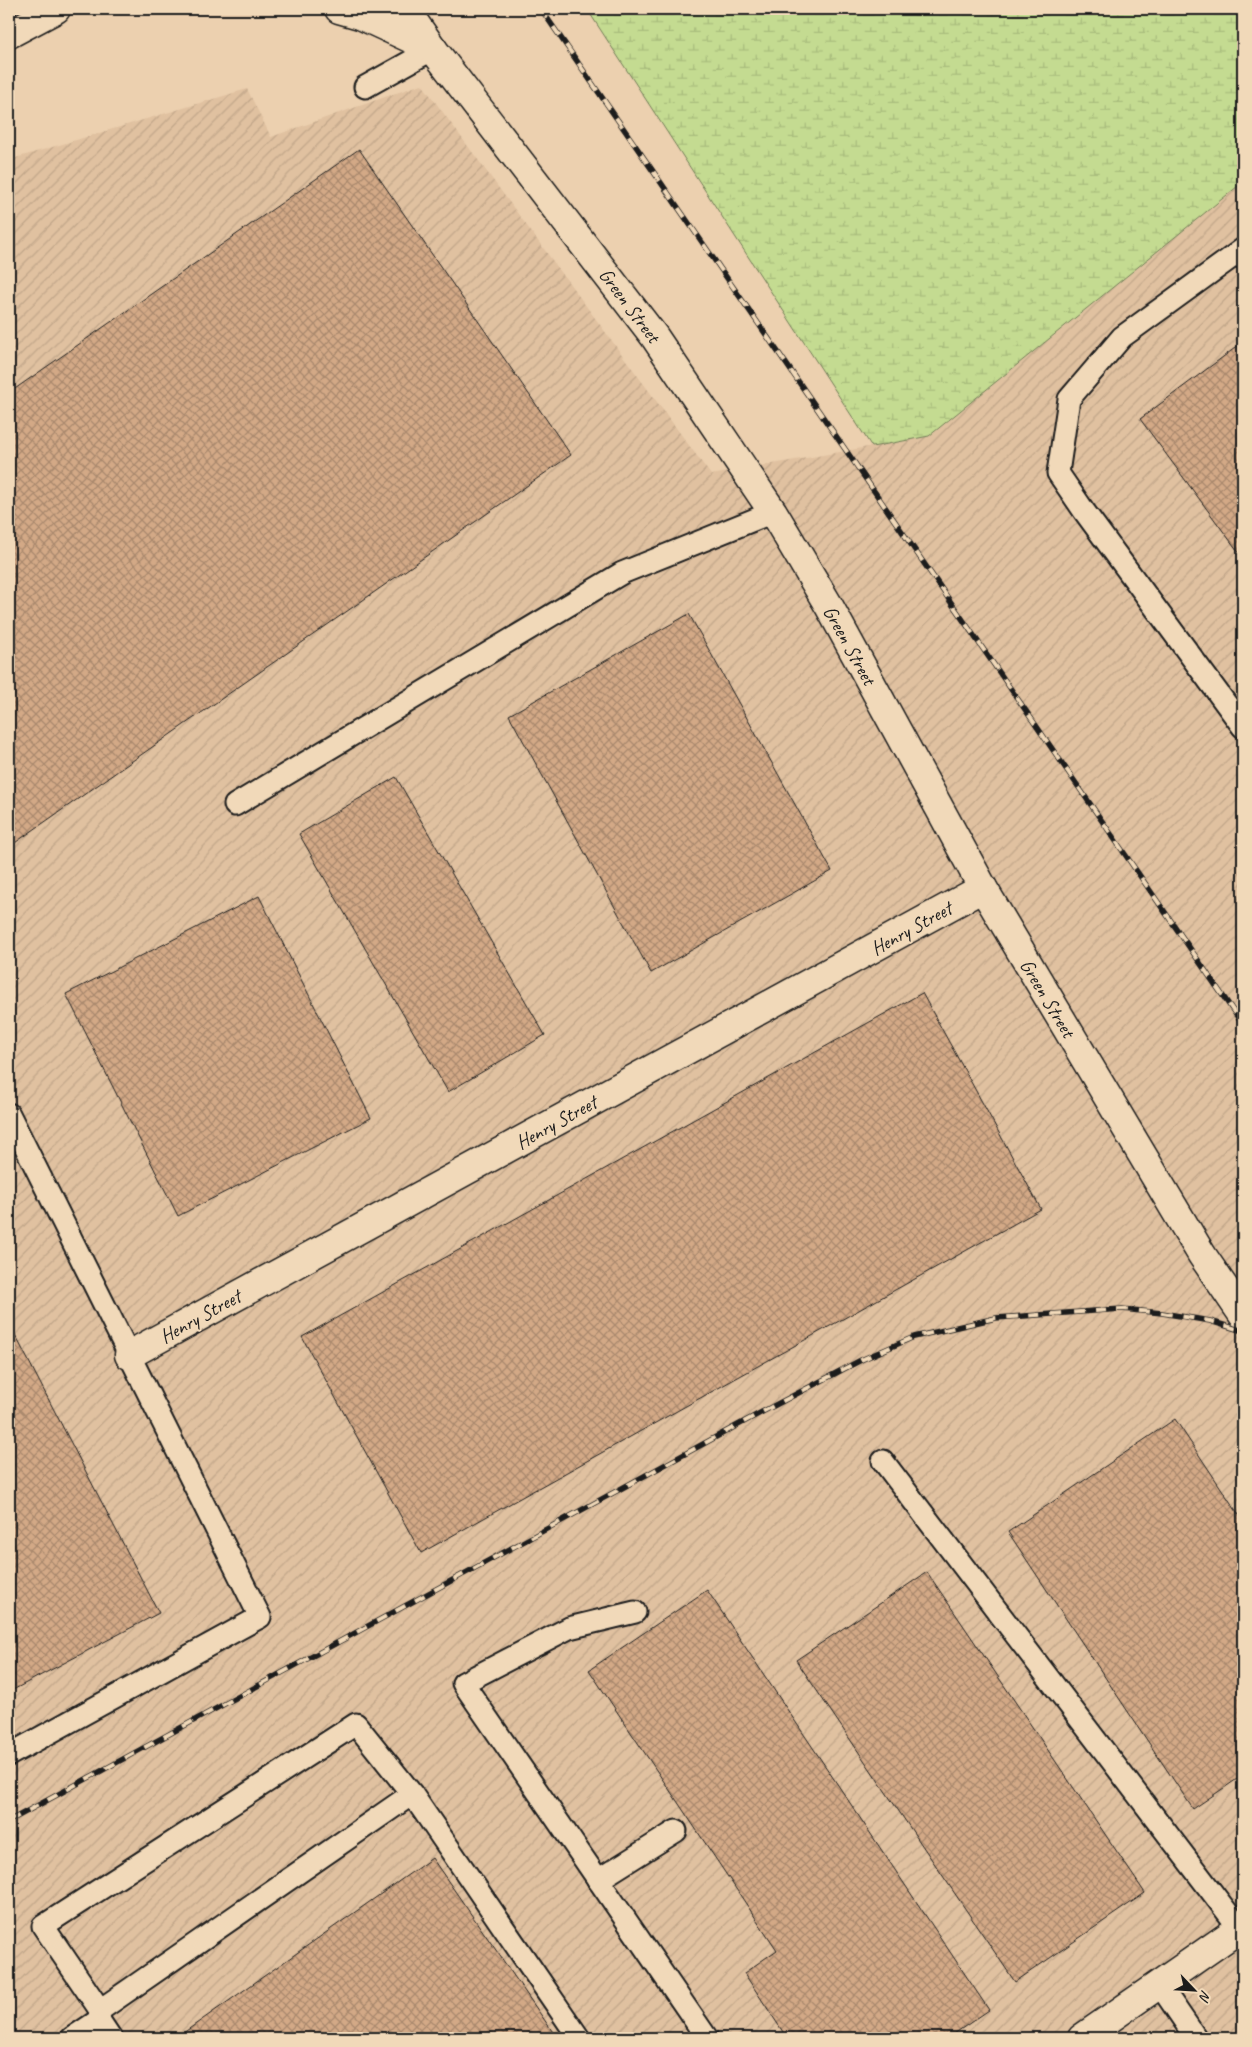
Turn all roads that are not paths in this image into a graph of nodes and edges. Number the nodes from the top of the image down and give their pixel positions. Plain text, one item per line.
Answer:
1 (56, 9) edge
2 (340, 9) edge
3 (405, 9) edge
4 (9, 21) edge
5 (9, 34) edge
6 (432, 50) junction
7 (365, 87) dead end
8 (1243, 249) edge
9 (773, 512) junction
10 (1243, 727) edge
11 (235, 805) dead end
12 (983, 888) junction
13 (9, 1114) edge
14 (1243, 1315) edge
15 (129, 1356) junction
16 (883, 1461) dead end
17 (635, 1612) dead end
18 (9, 1755) edge
19 (412, 1794) junction
20 (676, 1831) dead end
21 (598, 1880) junction
22 (1242, 1928) edge
23 (1160, 1984) junction
24 (99, 2015) junction
25 (72, 2038) edge
26 (111, 2038) edge
27 (579, 2038) edge
28 (707, 2038) edge
29 (1082, 2038) edge
30 (1196, 2038) edge

1 - 4 main road
1 - 5 main road
2 - 6 main road
3 - 6 main road, Green Street
6 - 7 lane
6 - 9 main road, Green Street
8 - 10 lane
9 - 11 lane
9 - 12 main road, Green Street
12 - 14 main road, Green Street
12 - 15 main road, Henry Street
13 - 15 lane
15 - 18 lane
16 - 22 lane
17 - 21 lane
19 - 24 lane
19 - 24 lane
19 - 27 lane
20 - 21 lane
21 - 28 lane
22 - 23 main road
23 - 29 main road
23 - 30 lane
24 - 25 lane
24 - 26 lane

